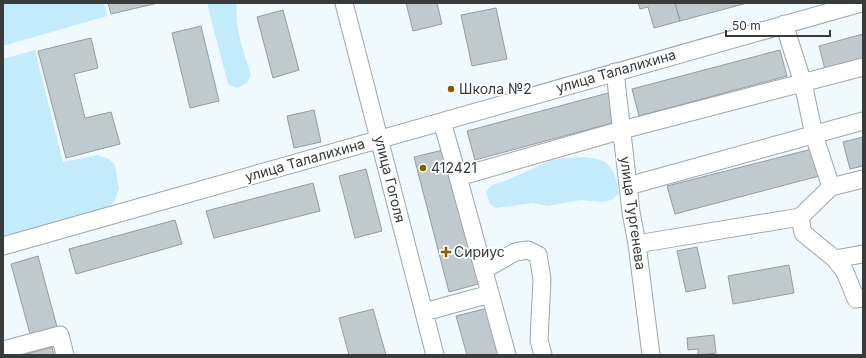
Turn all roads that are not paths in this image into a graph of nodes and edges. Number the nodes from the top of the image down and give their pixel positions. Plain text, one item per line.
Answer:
1 (344, 3) edge
2 (861, 3) edge
3 (784, 24) junction
4 (863, 67) edge
5 (615, 72) junction
6 (802, 83) junction
7 (863, 121) edge
8 (442, 122) junction
9 (622, 130) junction
10 (814, 134) junction
11 (380, 138) junction
12 (458, 177) junction
13 (863, 179) edge
14 (628, 186) junction
15 (831, 187) junction
16 (800, 217) junction
17 (637, 244) junction
18 (3, 246) edge
19 (863, 254) edge
20 (835, 259) junction
21 (484, 270) junction
22 (490, 294) junction
23 (863, 298) edge
24 (424, 312) junction
25 (3, 349) edge
26 (5, 355) edge
27 (65, 355) edge
28 (435, 355) edge
29 (507, 355) edge
30 (543, 355) edge
31 (651, 355) edge

1 - 11 street, улица Гоголя
2 - 3 street, улица Талалихина
3 - 5 street, улица Талалихина
3 - 6 street
4 - 6 street
5 - 8 street, улица Талалихина
5 - 9 street, улица Тургенева
6 - 9 street
6 - 10 street
7 - 10 street
8 - 11 street, улица Талалихина
8 - 12 street
9 - 12 street
9 - 14 street, улица Тургенева
10 - 14 street
10 - 15 street
11 - 18 street, улица Талалихина
11 - 24 street, улица Гоголя
12 - 21 street
13 - 15 street
14 - 17 street, улица Тургенева
15 - 16 street
16 - 17 street
16 - 20 street
17 - 31 street, улица Тургенева
19 - 20 street
20 - 23 street
21 - 22 street
21 - 30 street
22 - 24 street
22 - 29 street
24 - 28 street, улица Гоголя
25 - 26 street
25 - 27 street

